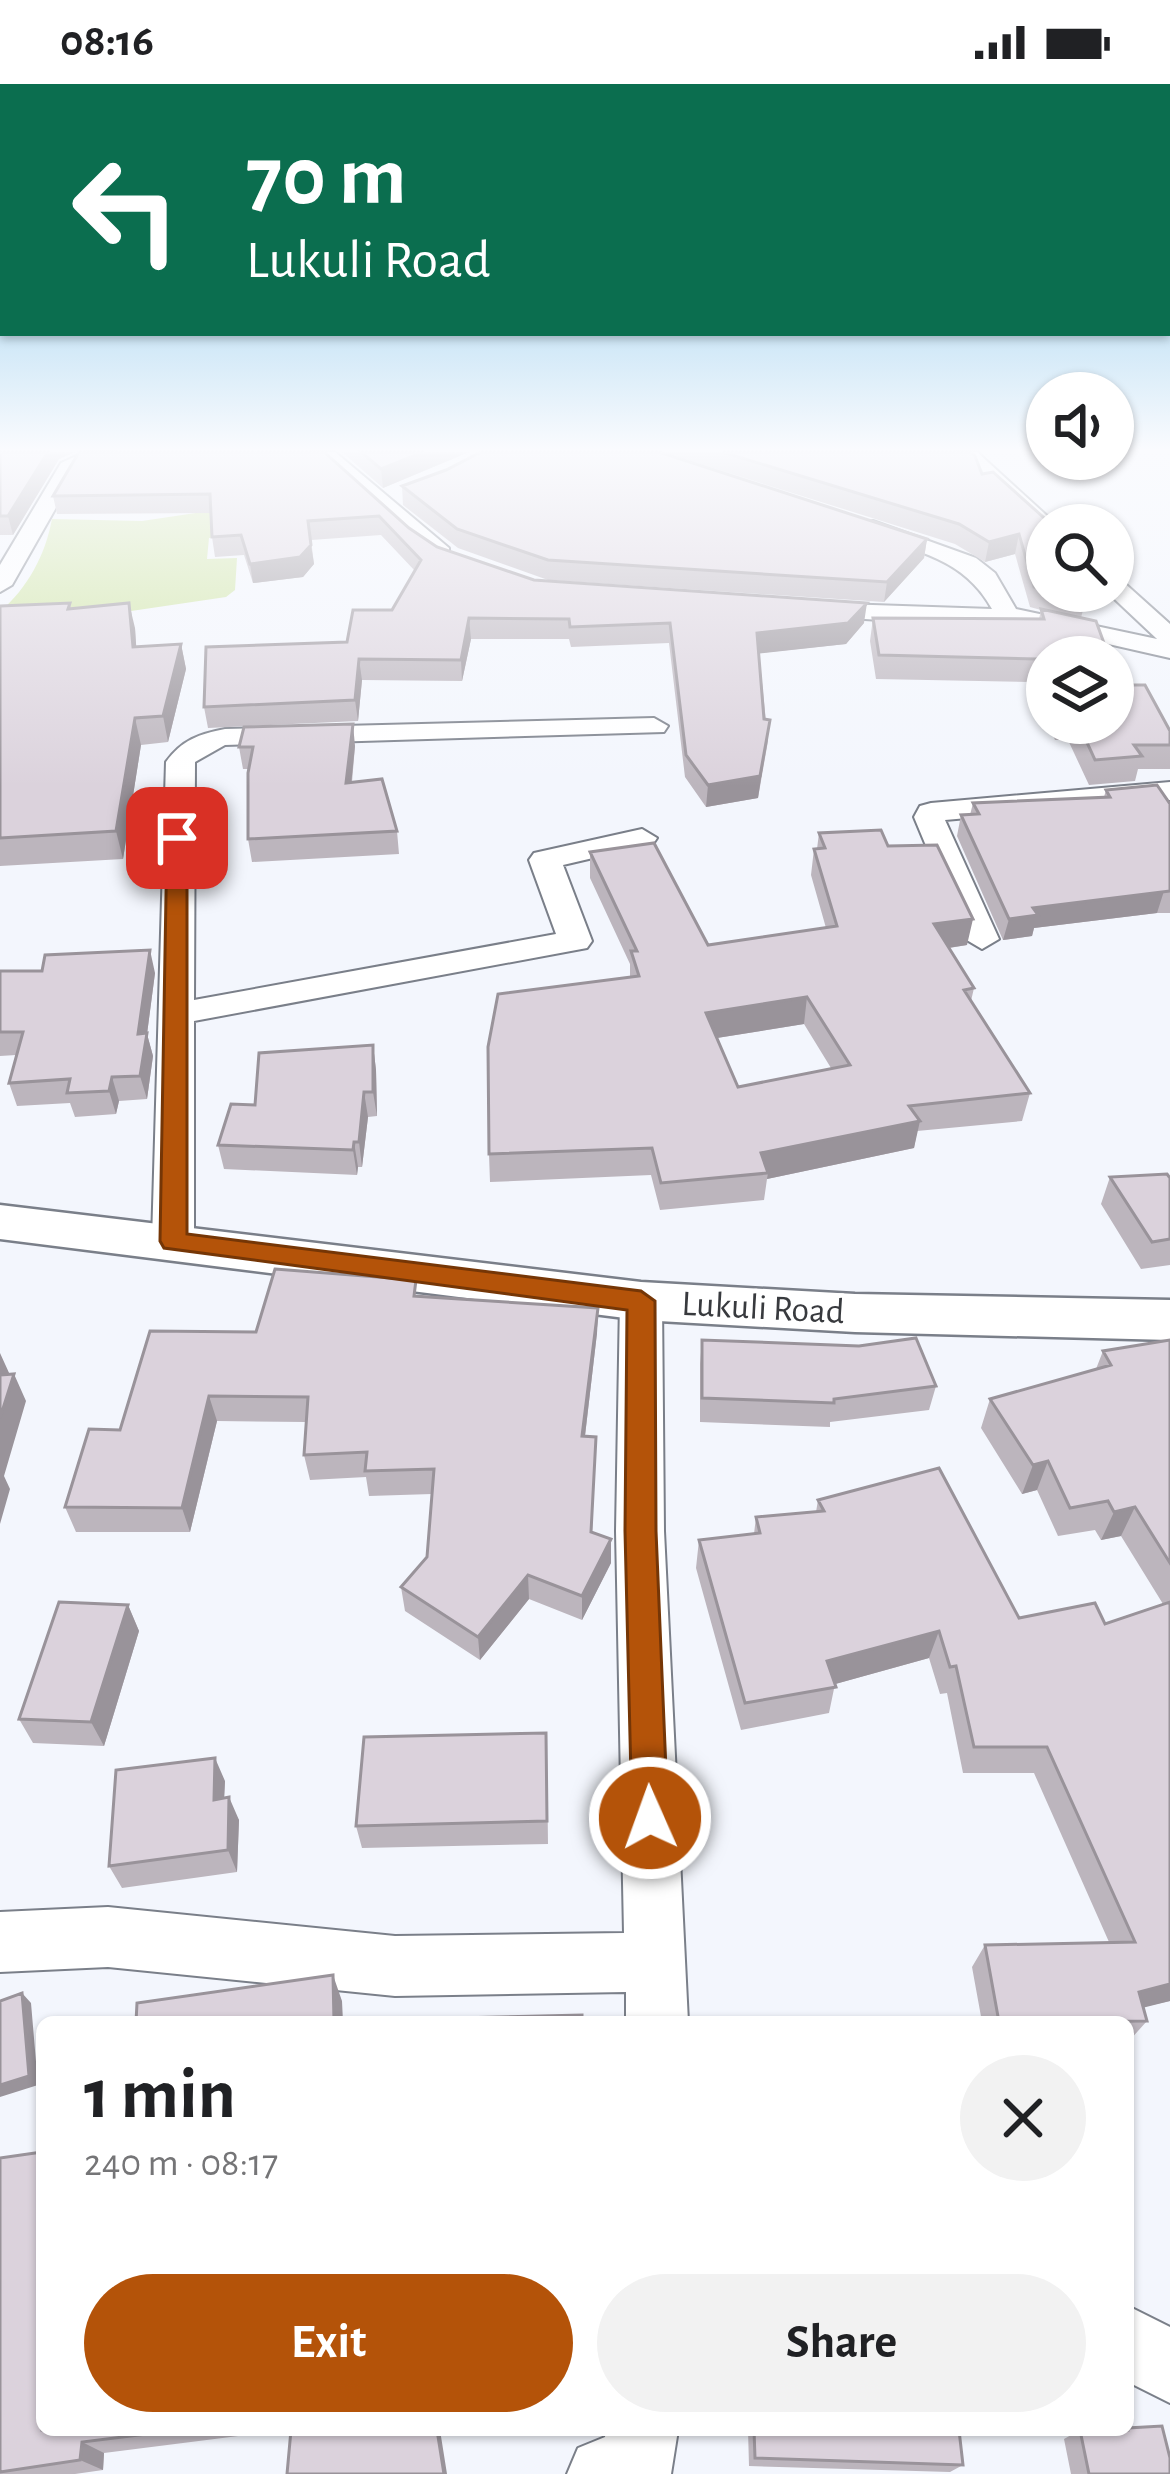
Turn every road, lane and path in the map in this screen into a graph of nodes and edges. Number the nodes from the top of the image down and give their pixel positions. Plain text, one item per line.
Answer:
1 (466, 564) edge
2 (969, 564) edge
3 (470, 566) edge
4 (1134, 605) edge
5 (798, 609) edge
6 (1007, 614) junction
7 (1170, 638) edge
8 (1170, 650) edge
9 (654, 726) dead end
10 (1170, 791) edge
11 (642, 838) dead end
12 (982, 939) dead end
13 (175, 1014) junction
14 (0, 1222) edge
15 (173, 1241) junction
16 (641, 1301) junction
17 (1170, 1320) edge
18 (0, 1942) edge
19 (655, 1962) junction
20 (657, 2016) edge
21 (1134, 2346) edge
22 (1170, 2368) edge

1 - 3 street
2 - 6 street
4 - 7 street
5 - 6 street
6 - 8 street
9 - 13 street
10 - 12 street
11 - 13 street
13 - 15 street
14 - 15 street, Lukuli Road
15 - 16 street, Lukuli Road
16 - 17 street, Lukuli Road
16 - 19 street
18 - 19 street
19 - 20 street
21 - 22 street

